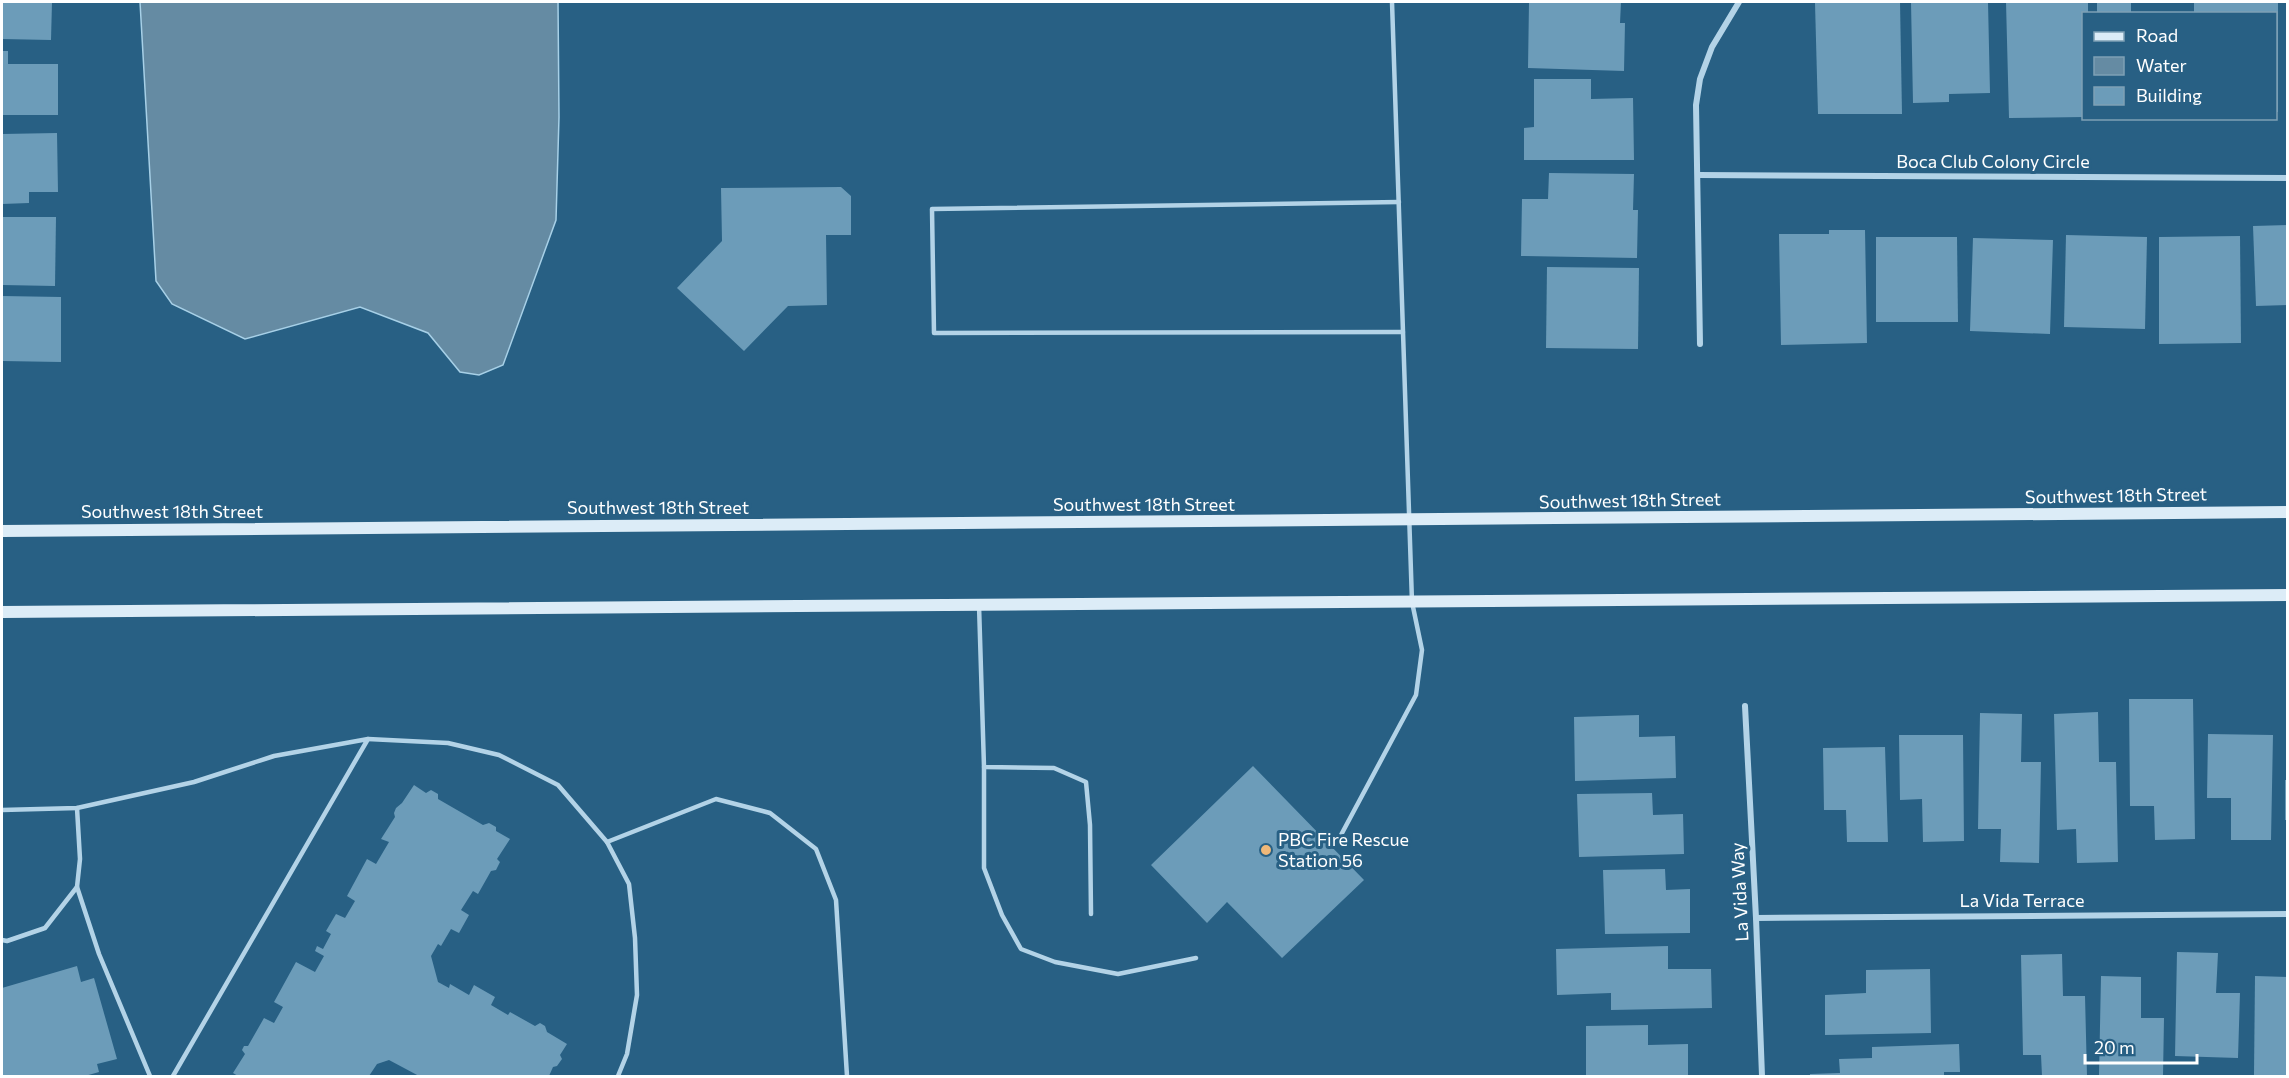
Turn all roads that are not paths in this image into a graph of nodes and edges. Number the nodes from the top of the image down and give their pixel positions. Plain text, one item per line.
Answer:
1 (1392, 2) edge
2 (1739, 2) edge
3 (1698, 175) junction
4 (2288, 178) edge
5 (1399, 202) junction
6 (1403, 332) junction
7 (1700, 344) dead end
8 (2288, 513) edge
9 (1410, 521) junction
10 (2, 531) edge
11 (2288, 595) edge
12 (1412, 602) junction
13 (979, 605) junction
14 (2, 612) edge
15 (1745, 706) dead end
16 (368, 738) junction
17 (984, 767) junction
18 (77, 808) junction
19 (2, 810) edge
20 (1341, 835) dead end
21 (607, 842) junction
22 (77, 886) junction
23 (1091, 914) dead end
24 (2288, 914) edge
25 (1756, 918) junction
26 (2, 940) edge
27 (1196, 958) dead end
28 (150, 1077) edge
29 (173, 1077) edge
30 (618, 1077) edge
31 (847, 1077) edge
32 (1762, 1077) edge

1 - 5 lane
2 - 3 street
3 - 4 street, Boca Club Colony Circle
3 - 7 street
5 - 6 lane
5 - 6 lane
6 - 9 lane
8 - 9 main road, Southwest 18th Street
9 - 10 main road, Southwest 18th Street
9 - 12 lane
11 - 12 main road
12 - 13 main road
12 - 20 lane
13 - 14 main road
13 - 17 lane
15 - 25 street, La Vida Way
16 - 18 lane
16 - 21 lane
16 - 29 lane
17 - 23 lane
17 - 27 lane
18 - 19 lane
18 - 22 lane
21 - 30 lane
21 - 31 lane
22 - 26 lane
22 - 28 lane
24 - 25 street, La Vida Terrace
25 - 32 street, La Vida Way

